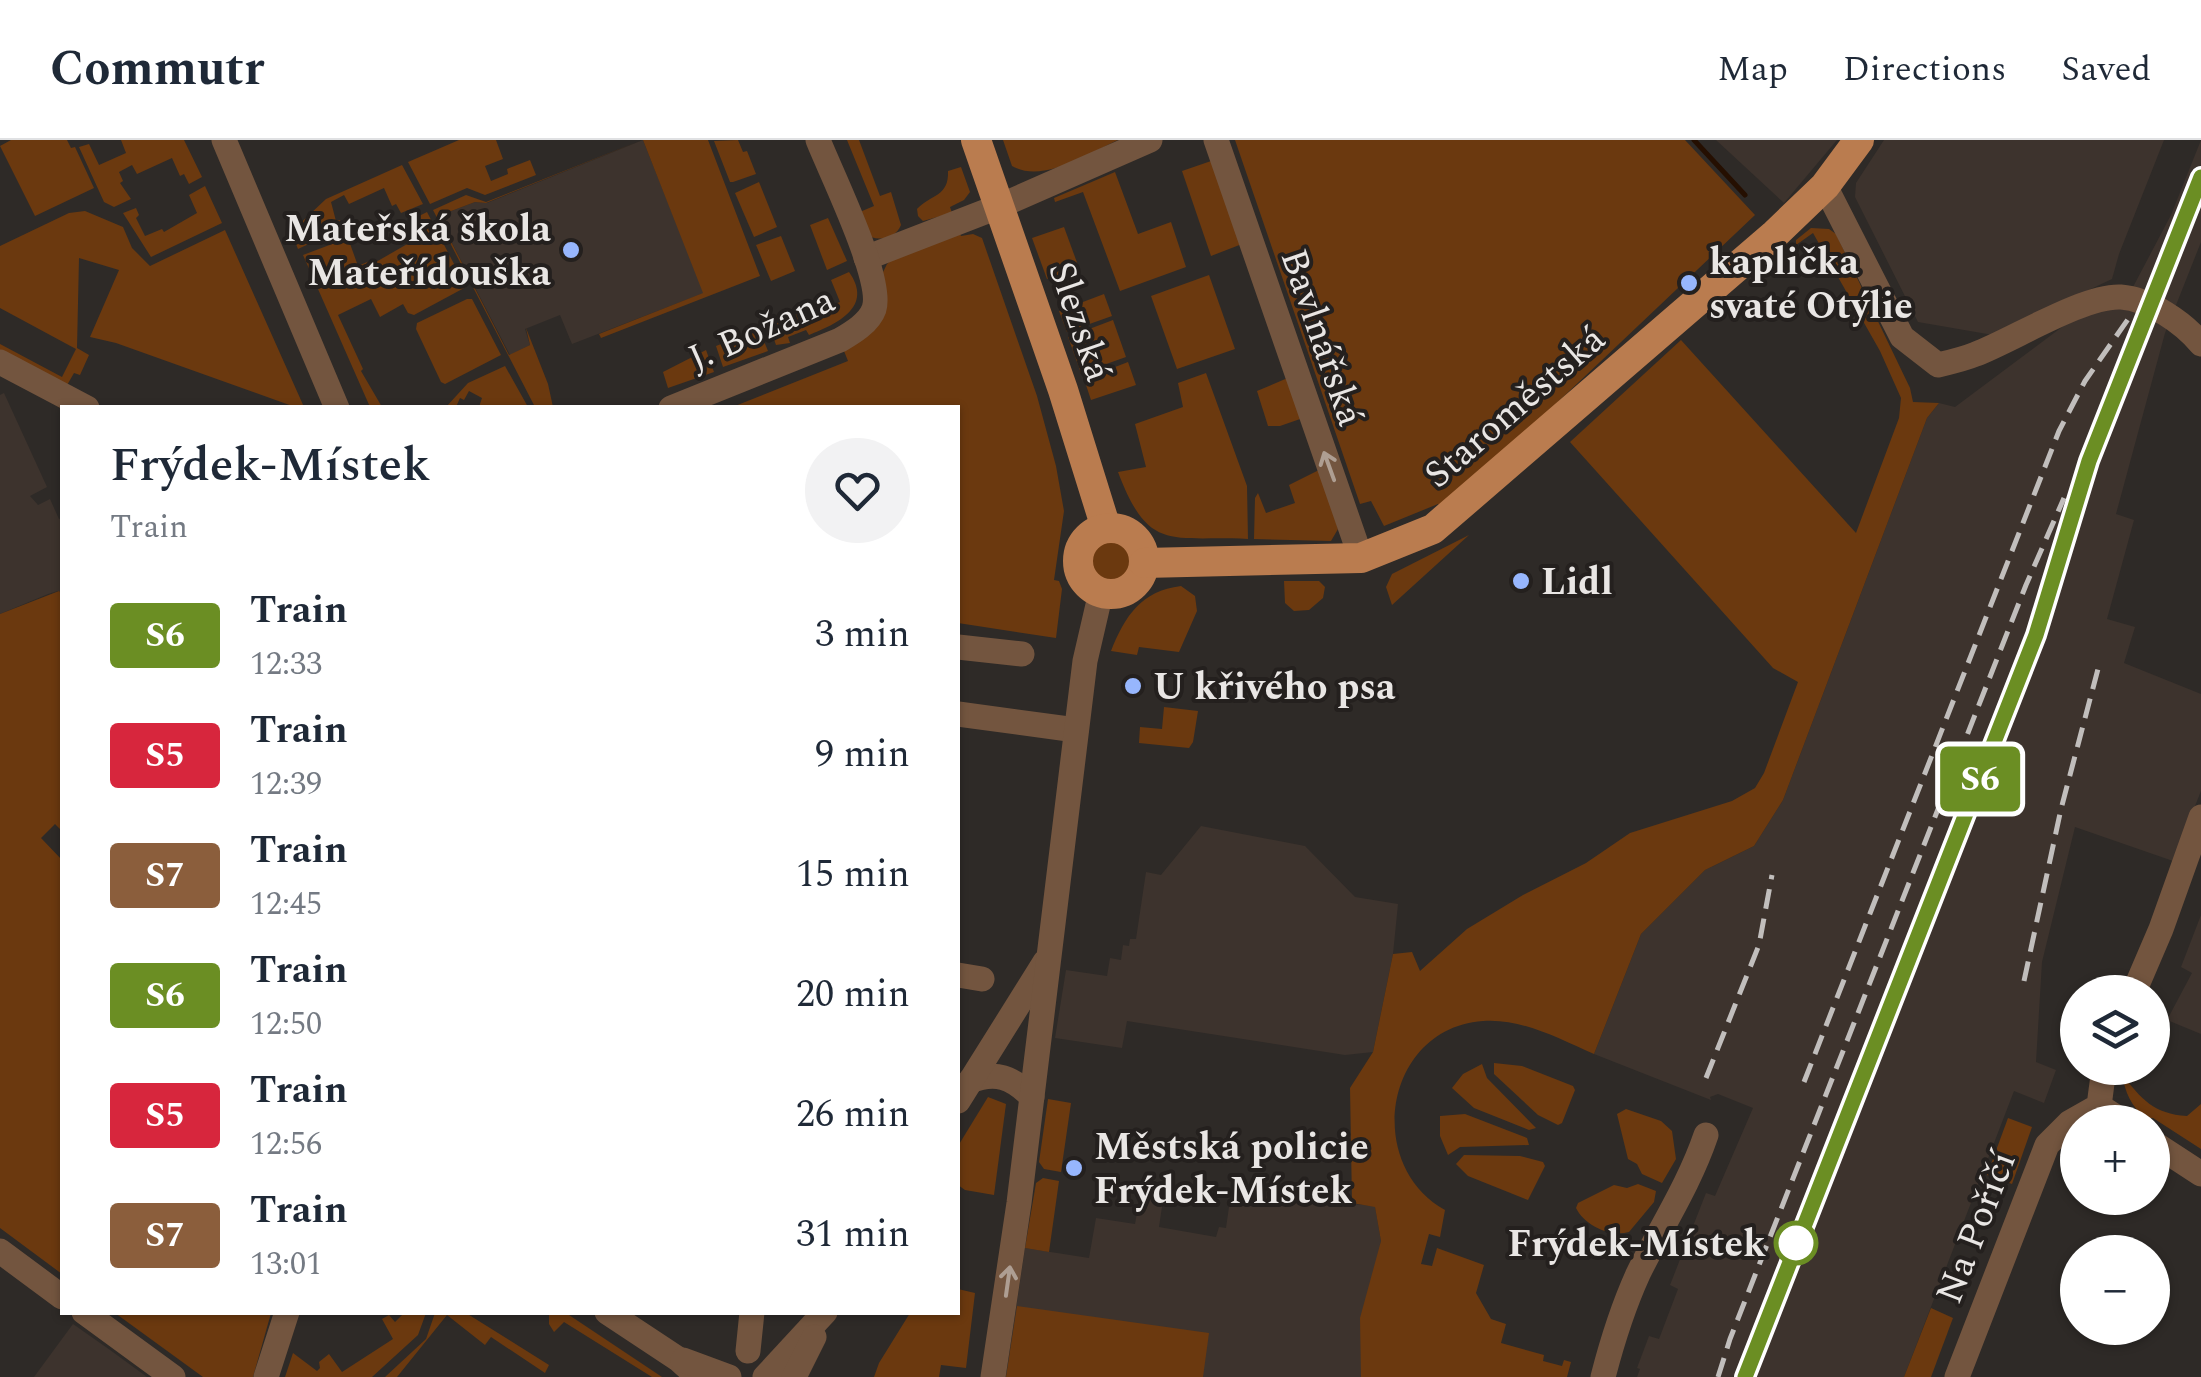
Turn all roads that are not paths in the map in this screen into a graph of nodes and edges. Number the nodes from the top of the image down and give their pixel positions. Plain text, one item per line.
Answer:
1 (224, 140) edge
2 (818, 140) edge
3 (976, 140) edge
4 (1150, 140) edge
5 (1216, 140) edge
6 (1859, 140) edge
7 (1824, 186) junction
8 (1000, 206) junction
9 (866, 258) junction
10 (2197, 339) edge
11 (0, 362) edge
12 (80, 405) edge
13 (336, 405) edge
14 (679, 405) edge
15 (1106, 528) junction
16 (1361, 558) junction
17 (1144, 563) junction
18 (1101, 592) junction
19 (960, 647) edge
20 (1022, 654) dead end
21 (960, 714) edge
22 (1076, 730) junction
23 (2201, 817) edge
24 (1049, 955) junction
25 (2141, 975) edge
26 (964, 1091) edge
27 (1032, 1096) junction
28 (2060, 1132) edge
29 (1706, 1135) dead end
30 (2170, 1154) edge
31 (2201, 1174) edge
32 (0, 1252) edge
33 (60, 1296) edge
34 (88, 1315) edge
35 (286, 1315) edge
36 (612, 1315) edge
37 (752, 1315) edge
38 (822, 1315) edge
39 (824, 1315) edge
40 (748, 1351) dead end
41 (678, 1359) junction
42 (173, 1377) edge
43 (266, 1377) edge
44 (698, 1377) edge
45 (729, 1377) edge
46 (765, 1377) edge
47 (794, 1377) edge
48 (993, 1377) edge
49 (1603, 1377) edge
50 (1958, 1377) edge

1 - 13 street
2 - 9 street, J. Božana
3 - 8 main road, Slezská
4 - 8 street
16 -> 5 street, Bavlnářská
6 - 7 main road, Staroměstská
7 - 10 street
7 - 16 main road, Staroměstská
8 - 9 street
8 - 15 main road, Slezská
9 - 14 street, J. Božana
11 - 12 street
15 - 17 main road
15 - 18 main road
16 - 17 main road, Staroměstská
17 - 18 main road
18 - 22 street
19 - 20 street
21 - 22 street
22 - 24 street
23 - 25 street
24 - 26 street
24 - 27 street
26 - 27 street
48 -> 27 street
28 - 50 street, Na Poříčí
29 - 49 street
30 - 31 street
32 - 33 street
34 - 42 street
35 - 43 street
36 - 41 street
37 - 40 street
38 - 46 street
39 - 47 street
41 - 44 street
41 - 45 street

